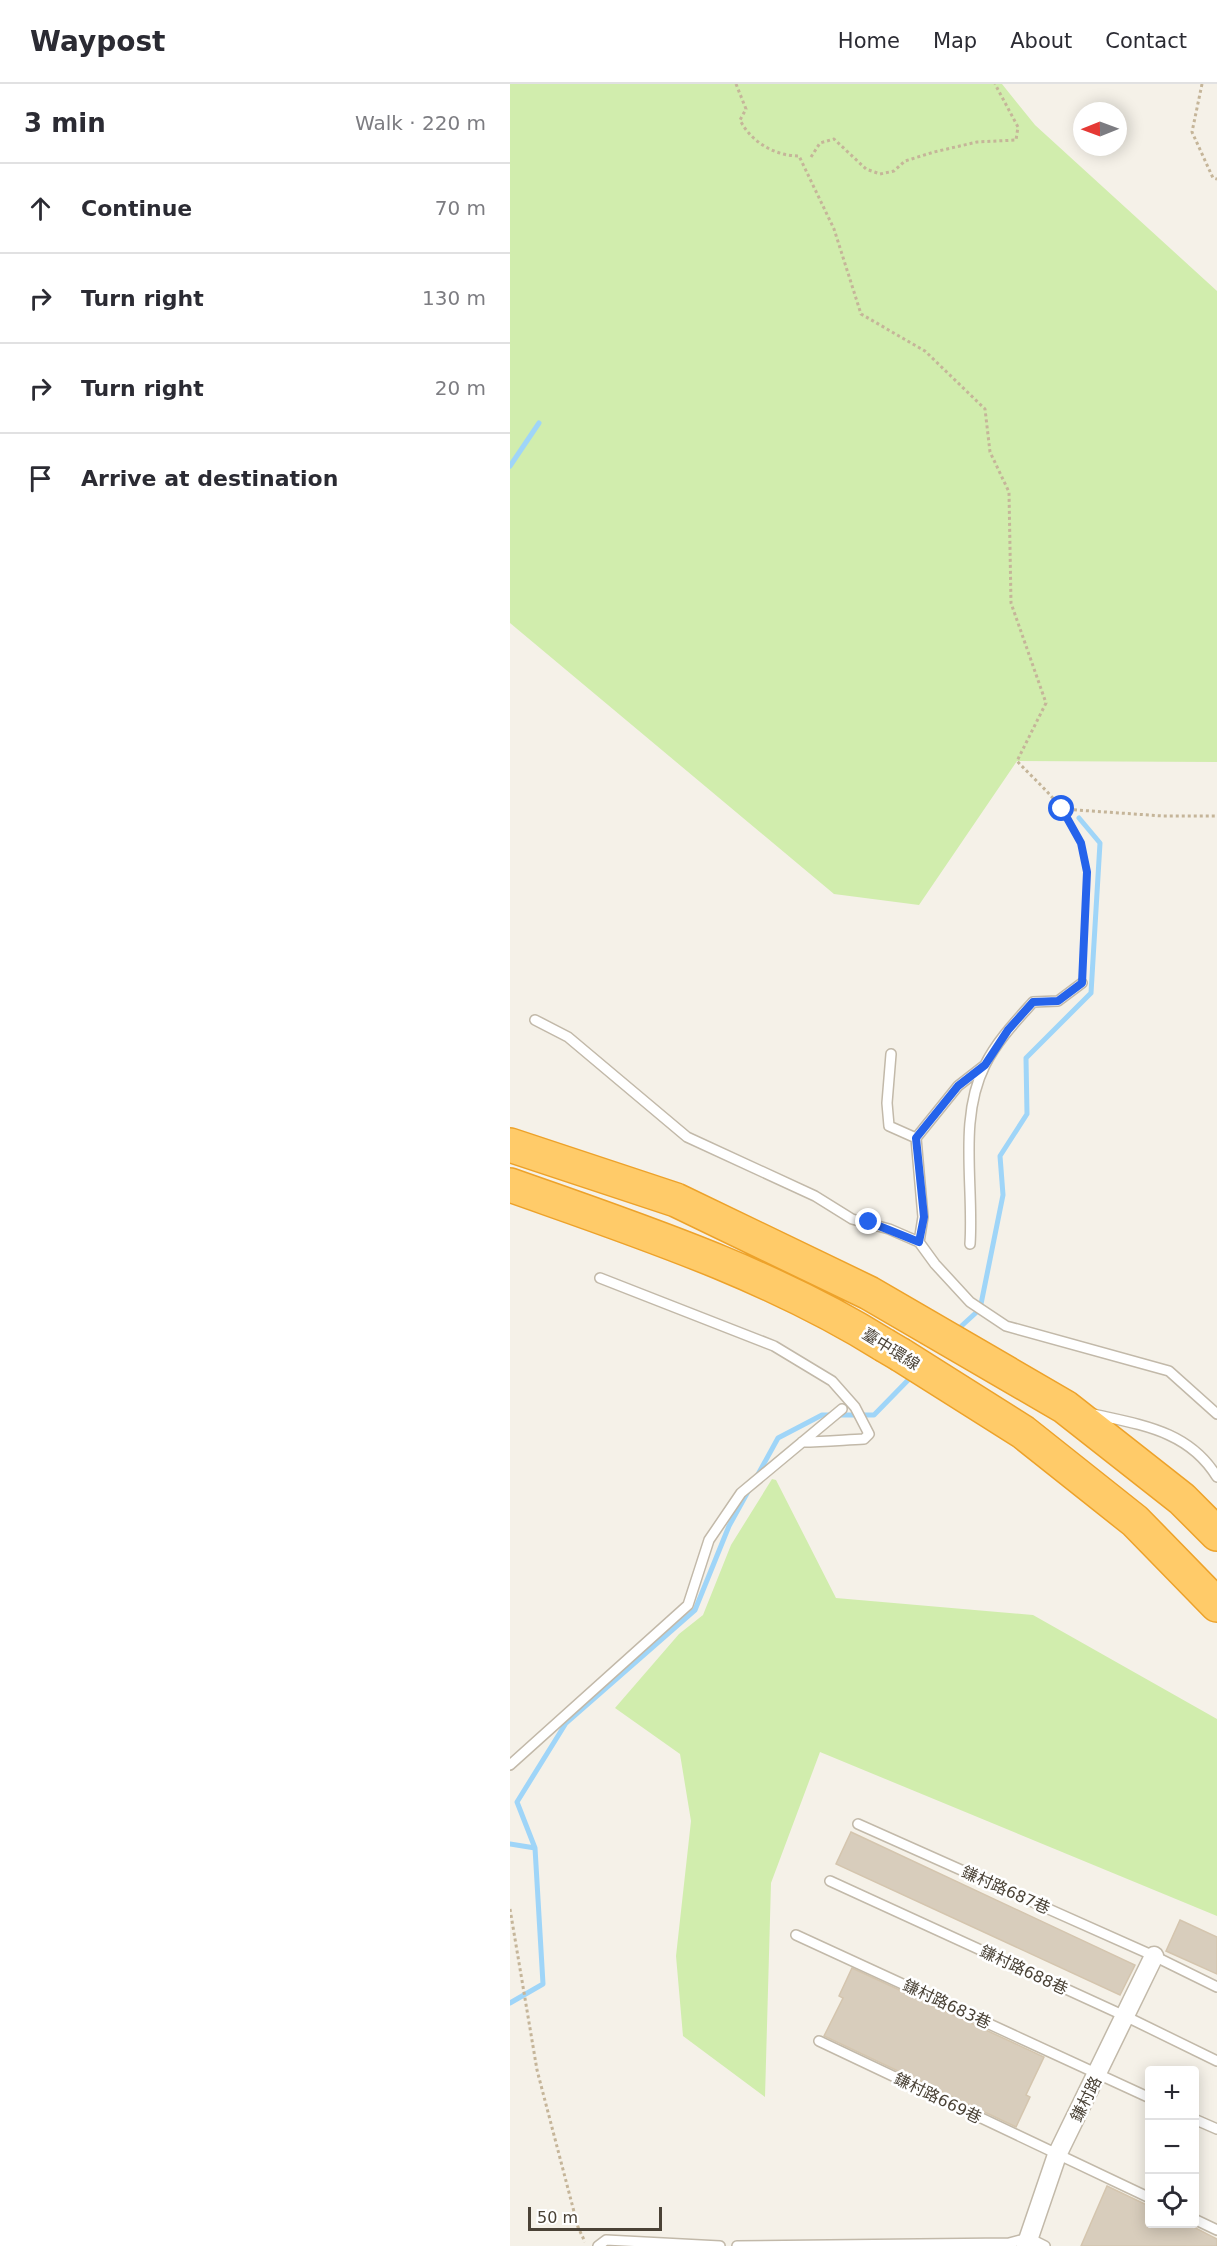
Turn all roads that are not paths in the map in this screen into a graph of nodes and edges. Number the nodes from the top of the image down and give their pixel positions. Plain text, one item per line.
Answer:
1 (1082, 983) road end
2 (536, 1020) dead end
3 (891, 1054) dead end
4 (985, 1065) junction
5 (916, 1138) junction
6 (510, 1145) edge
7 (510, 1185) edge
8 (919, 1242) junction
9 (970, 1244) dead end
10 (600, 1278) dead end
11 (1065, 1407) junction
12 (842, 1409) dead end
13 (1217, 1414) edge
14 (802, 1442) junction
15 (1217, 1477) edge
16 (1217, 1534) edge
17 (1217, 1605) edge
18 (510, 1765) edge
19 (858, 1824) dead end
20 (830, 1881) dead end
21 (796, 1935) dead end
22 (1154, 1956) junction
23 (1217, 1987) edge
24 (1127, 2017) junction
25 (819, 2041) dead end
26 (1217, 2061) edge
27 (1099, 2074) junction
28 (1145, 2096) edge
29 (1196, 2120) edge
30 (1217, 2129) edge
31 (1057, 2155) junction
32 (1145, 2196) edge
33 (1199, 2221) edge
34 (1217, 2230) edge
35 (1033, 2243) edge
36 (597, 2246) edge
37 (720, 2246) edge
38 (737, 2246) edge

1 - 4 lane
2 - 8 lane
3 - 5 lane
4 - 5 lane
4 - 9 lane
5 - 8 lane
6 - 11 highway
7 - 17 highway, 臺中環線
8 - 13 lane
10 - 14 lane
11 - 15 lane
11 - 16 highway
12 - 14 lane
14 - 18 lane
19 - 22 lane, 鎌村路687巷
20 - 24 lane, 鎌村路688巷
21 - 27 lane, 鎌村路683巷
22 - 23 lane, 鎌村路687巷
22 - 24 street, 鎌村路
24 - 26 lane, 鎌村路688巷
24 - 27 street, 鎌村路
25 - 31 lane, 鎌村路669巷
27 - 28 lane, 鎌村路683巷
27 - 31 street, 鎌村路
29 - 30 lane
31 - 32 lane, 鎌村路669巷
31 - 35 street, 鎌村路
33 - 34 lane
35 - 38 lane
36 - 37 lane

